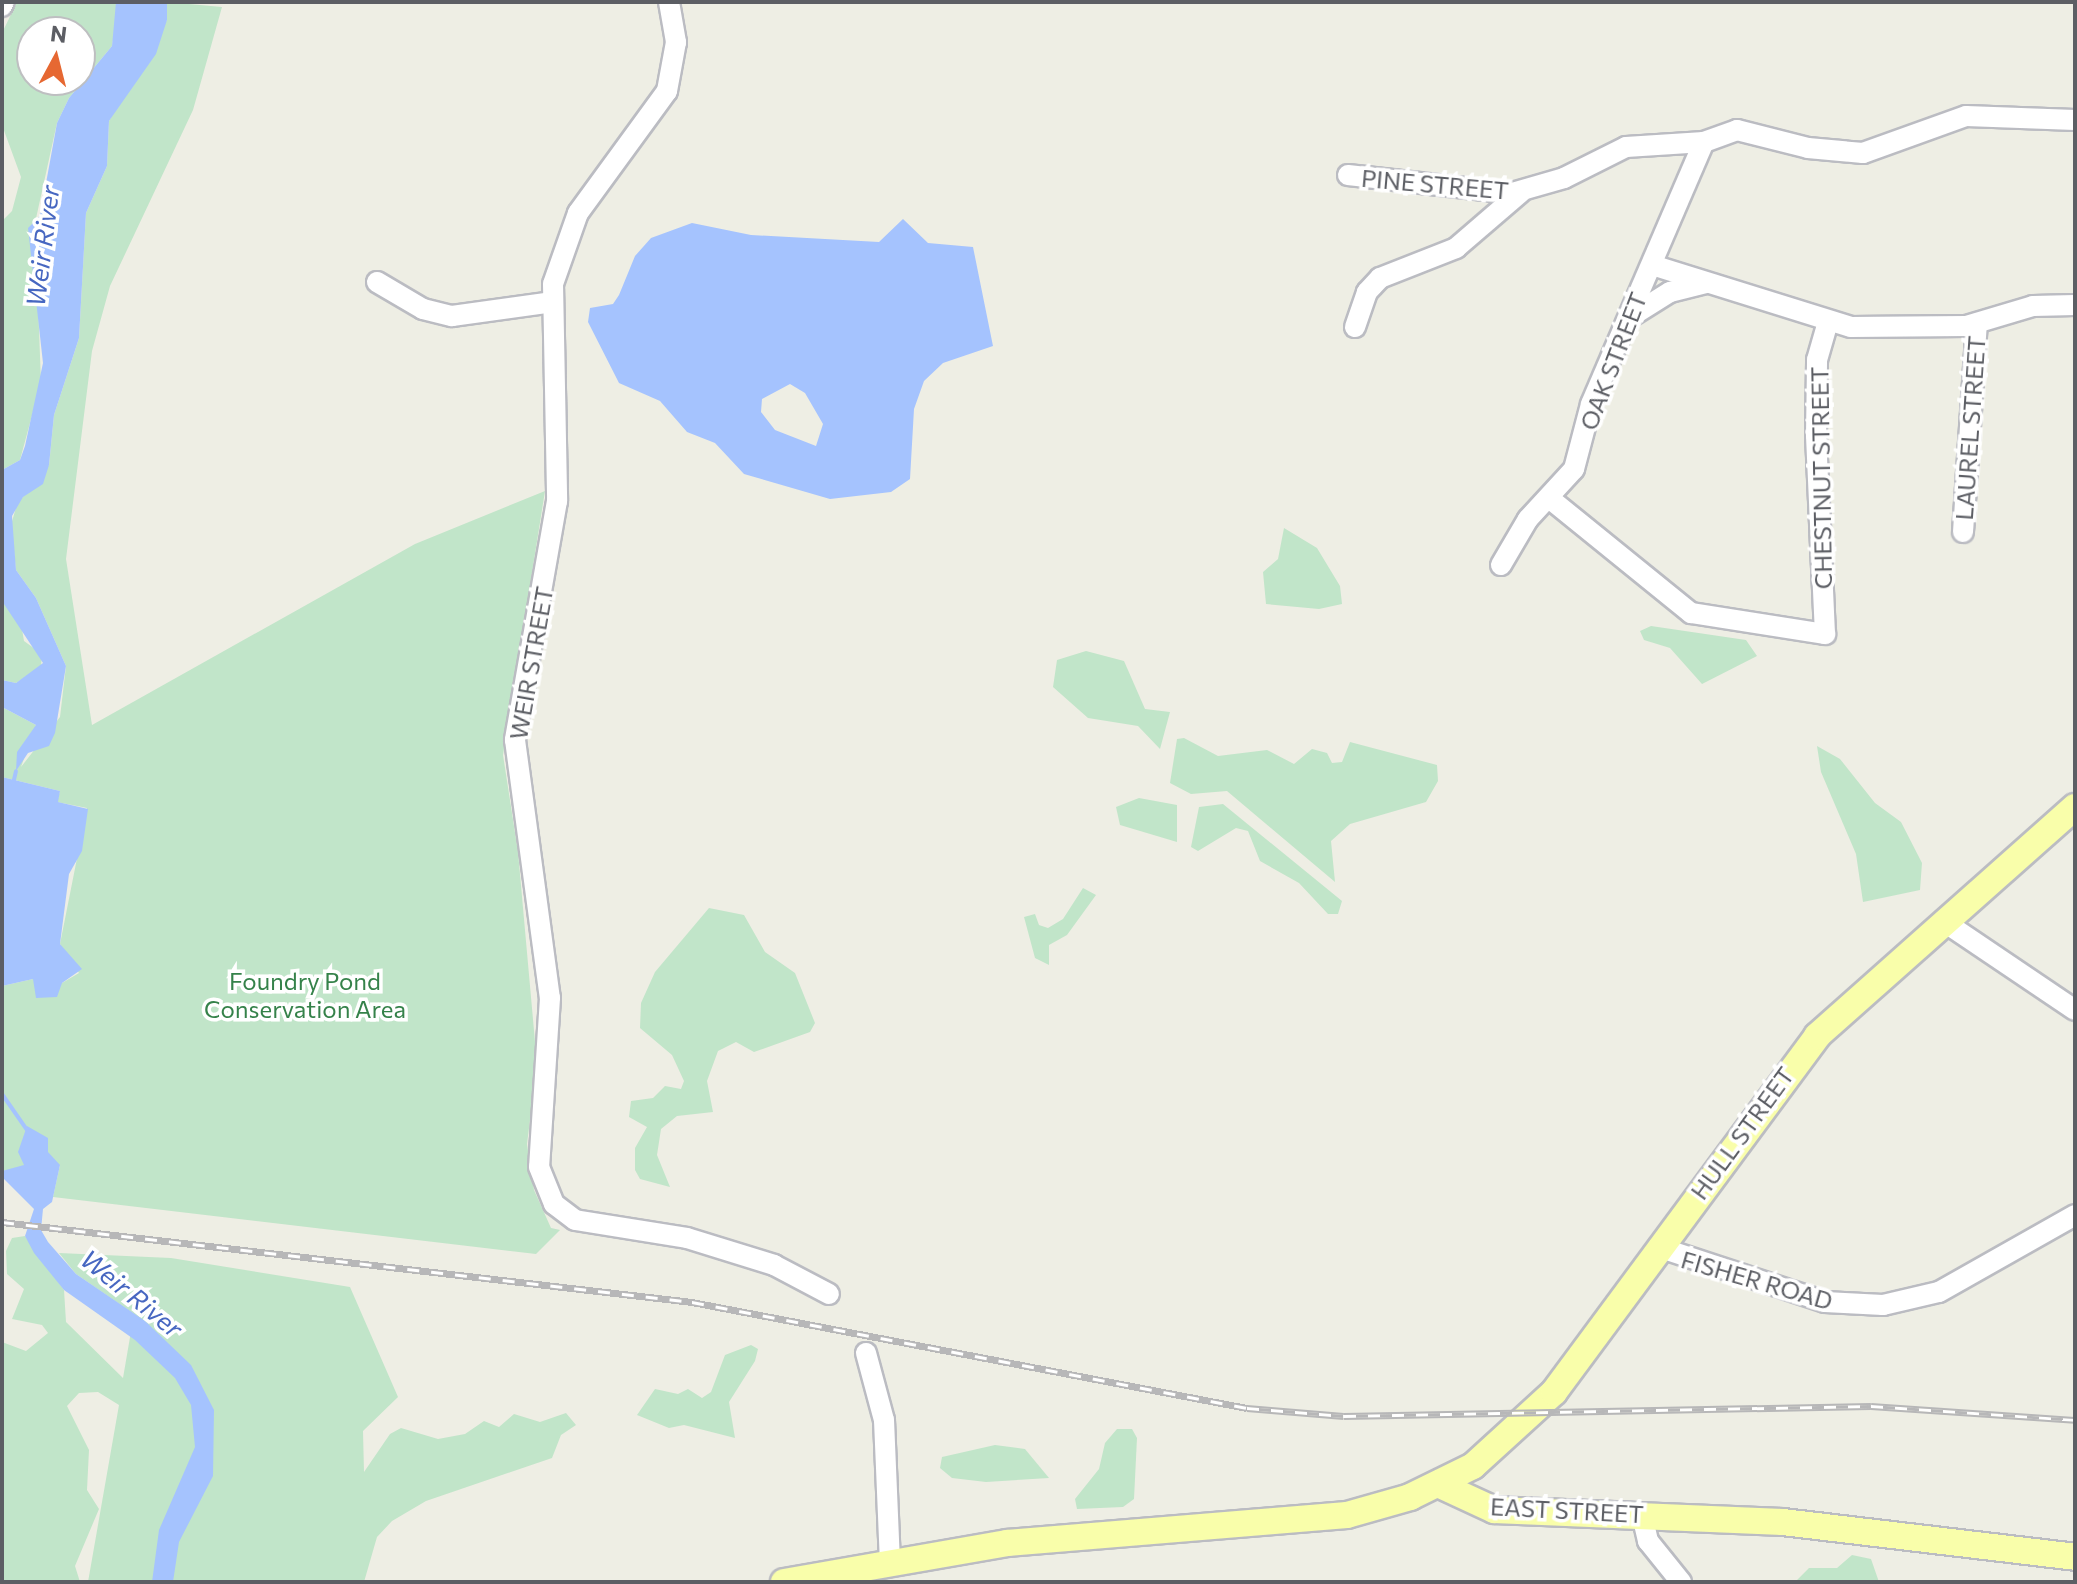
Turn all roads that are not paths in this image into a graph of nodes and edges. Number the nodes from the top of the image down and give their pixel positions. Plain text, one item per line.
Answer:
1 (669, 2) edge
2 (2075, 120) edge
3 (1704, 142) junction
4 (1348, 175) dead end
5 (1521, 192) junction
6 (1652, 265) junction
7 (377, 282) dead end
8 (1706, 283) junction
9 (553, 302) junction
10 (2075, 305) edge
11 (1626, 320) junction
12 (1977, 323) junction
13 (1827, 324) junction
14 (1355, 327) dead end
15 (1549, 498) junction
16 (1963, 532) dead end
17 (1501, 565) dead end
18 (2075, 807) edge
19 (1943, 921) junction
20 (2075, 1010) edge
21 (2075, 1215) edge
22 (1658, 1247) junction
23 (829, 1294) dead end
24 (866, 1353) dead end
25 (1471, 1467) junction
26 (1440, 1485) junction
27 (1494, 1510) junction
28 (1642, 1515) junction
29 (2075, 1557) edge
30 (890, 1562) junction
31 (784, 1582) edge
32 (1681, 1582) edge

1 - 9 street, WEIR STREET
2 - 3 street, PINE STREET
3 - 5 street, PINE STREET
3 - 6 street, OAK STREET
4 - 5 street, PINE STREET
5 - 14 street
6 - 8 street
6 - 11 street, OAK STREET
7 - 9 street
8 - 11 street
8 - 13 street
9 - 23 street, WEIR STREET
10 - 12 street
11 - 15 street, OAK STREET
12 - 13 street
12 - 16 street, LAUREL STREET
13 - 15 street, CHESTNUT STREET
15 - 17 street, OAK STREET
18 - 19 main road, HULL STREET
19 - 20 street
19 - 22 main road, HULL STREET
21 - 22 street, FISHER ROAD
22 - 25 main road, HULL STREET
24 - 30 street
25 - 26 main road, HULL STREET
25 - 27 main road
26 - 27 main road, EAST STREET
26 - 30 main road
27 - 28 main road, EAST STREET
28 - 29 main road, EAST STREET
28 - 32 street
30 - 31 main road

